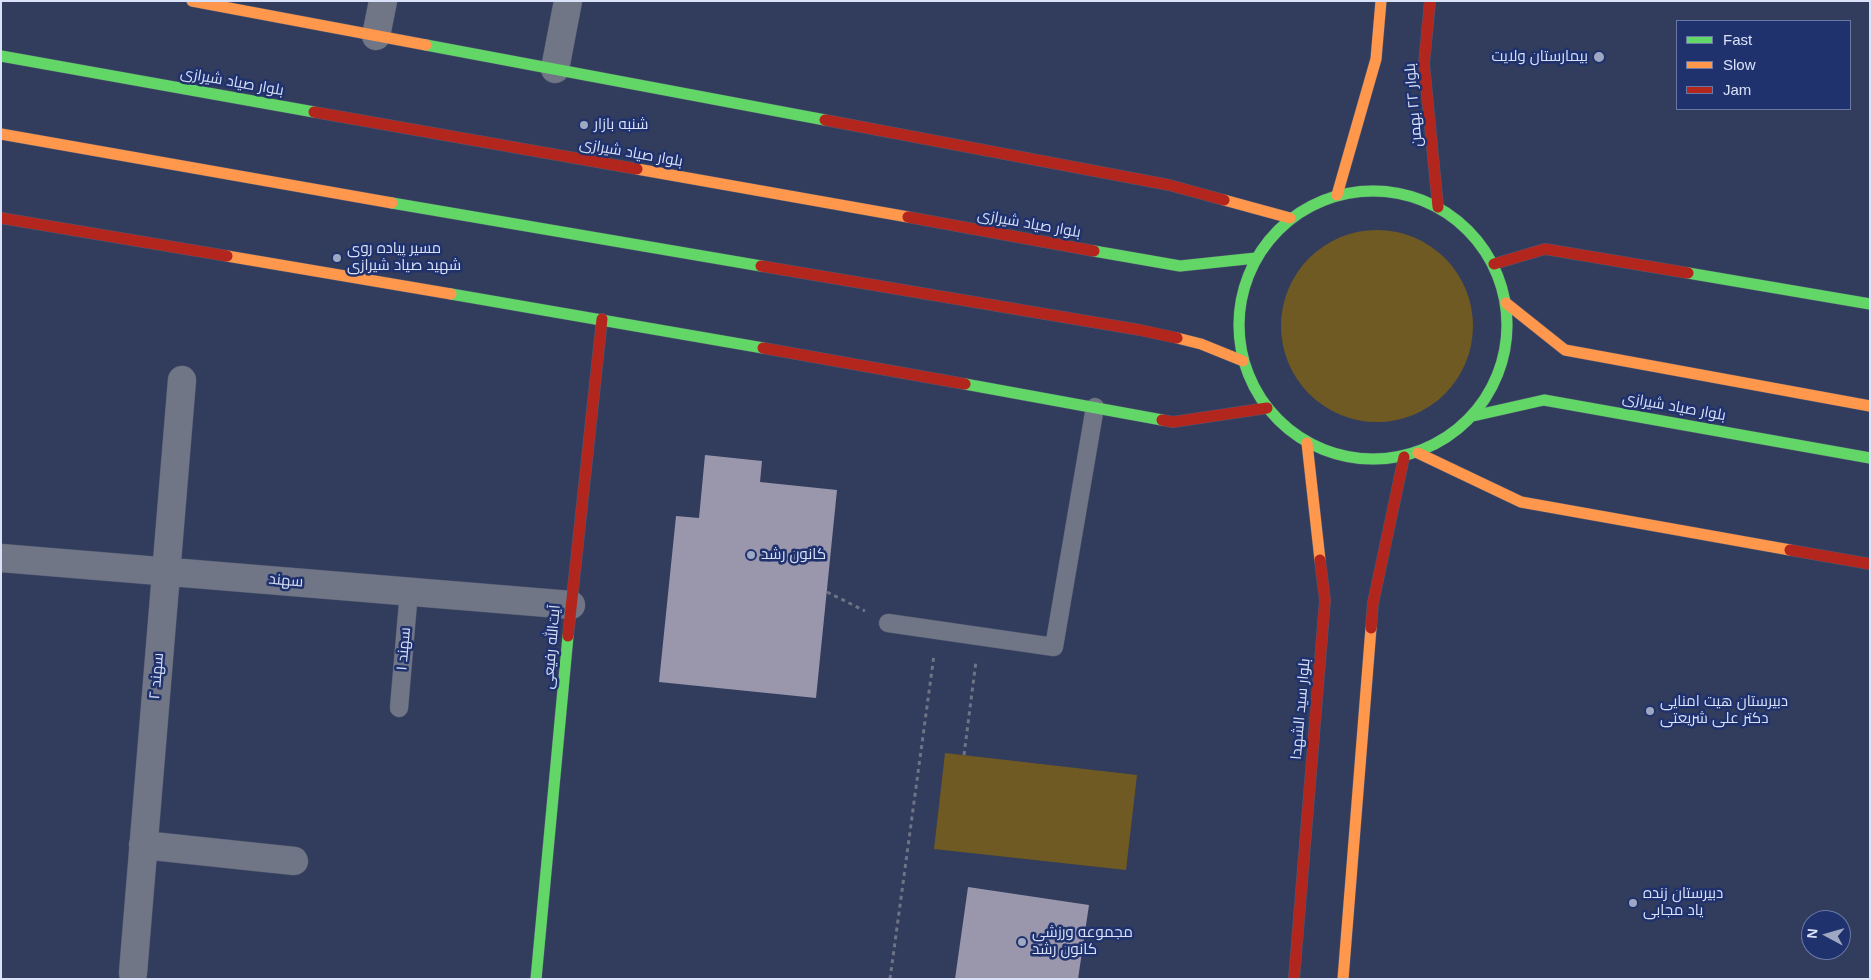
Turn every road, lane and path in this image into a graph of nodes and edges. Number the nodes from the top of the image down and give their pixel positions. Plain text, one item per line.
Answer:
1 (192, 1) edge
2 (383, 1) edge
3 (568, 1) edge
4 (1381, 1) edge
5 (1430, 1) edge
6 (376, 36) junction
7 (1, 56) edge
8 (555, 69) junction
9 (1, 134) edge
10 (1337, 195) junction
11 (1438, 207) junction
12 (1, 218) edge
13 (1290, 218) junction
14 (1256, 258) junction
15 (1494, 264) junction
16 (1506, 303) junction
17 (1870, 304) edge
18 (602, 318) junction
19 (1243, 361) junction
20 (182, 380) dead end
21 (1870, 406) edge
22 (1095, 407) junction
23 (1267, 408) junction
24 (1473, 416) junction
25 (1307, 443) junction
26 (1418, 453) junction
27 (1404, 457) junction
28 (1870, 458) edge
29 (1, 558) edge
30 (1870, 564) edge
31 (166, 571) junction
32 (409, 591) junction
33 (827, 592) dead end
34 (571, 605) junction
35 (888, 623) joint
36 (937, 630) junction
37 (979, 636) junction
38 (399, 708) dead end
39 (964, 755) dead end
40 (143, 845) junction
41 (294, 861) dead end
42 (1299, 916) junction
43 (133, 973) dead end
44 (536, 979) edge
45 (890, 979) edge
46 (1287, 979) edge
47 (1294, 979) edge
48 (1343, 979) edge

1 - 6 street
2 - 6 street
3 - 8 street
4 - 10 street
5 - 11 street, بلوار ۲۲ بهمن
6 - 8 street
7 - 14 street, بلوار صیاد شیرازی
8 - 13 street
9 - 19 street
10 - 11 street
10 - 13 street
11 - 15 street
12 - 18 street
13 - 14 street
14 - 19 street
15 - 16 street
15 - 17 street
16 - 21 street
16 - 24 street
18 - 22 street
18 - 34 street, آیت‌الله رفیعی
19 - 23 street
20 - 31 street, سهند ۲
22 - 23 street
22 - 37 lane
23 - 25 street
24 - 26 street
24 - 28 street, بلوار صیاد شیرازی
25 - 27 street
25 - 42 street, بلوار سید الشهدا
26 - 27 street
26 - 30 street
27 - 48 street
29 - 31 street, سهند
31 - 32 street, سهند
31 - 40 street, سهند ۲
32 - 34 street, سهند
32 - 38 lane, سهند ۱
33 - 35 path
34 - 44 street, آیت‌الله رفیعی
35 - 36 lane
36 - 37 lane
36 - 45 path
37 - 39 path
40 - 41 street
40 - 43 street, سهند ۲
42 - 46 lane
42 - 47 street, بلوار سید الشهدا

